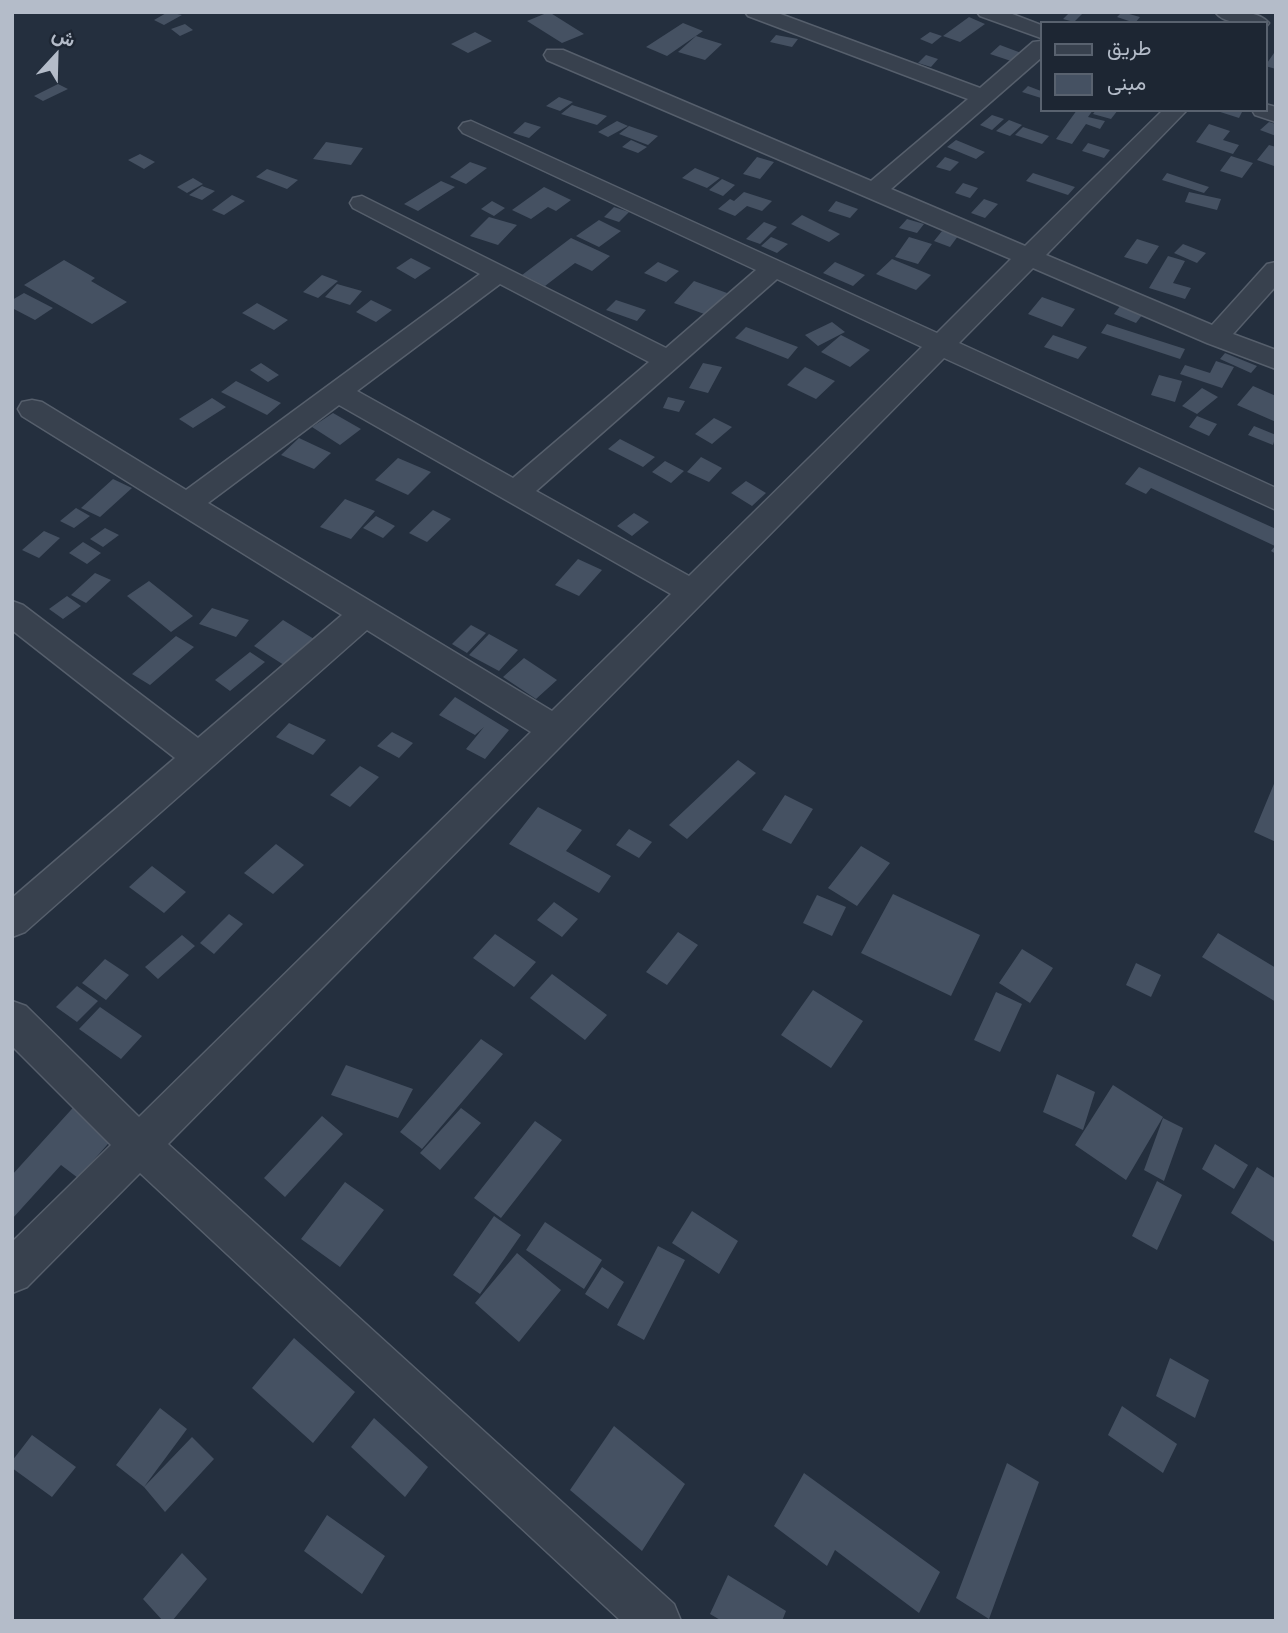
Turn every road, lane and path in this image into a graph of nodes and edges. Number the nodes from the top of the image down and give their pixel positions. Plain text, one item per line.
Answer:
1 (755, 12) edge
2 (987, 12) edge
3 (1225, 12) edge
4 (1252, 21) edge
5 (1040, 32) edge
6 (1040, 48) edge
7 (555, 55) dead end
8 (984, 97) junction
9 (1174, 112) edge
10 (471, 128) dead end
11 (874, 191) junction
12 (362, 203) dead end
13 (1028, 257) junction
14 (774, 268) junction
15 (1276, 270) edge
16 (498, 273) junction
17 (1216, 337) junction
18 (941, 345) junction
19 (668, 360) junction
20 (1276, 360) edge
21 (337, 392) junction
22 (33, 409) dead end
23 (516, 492) junction
24 (1276, 500) edge
25 (187, 504) junction
26 (693, 592) junction
27 (365, 613) junction
28 (12, 614) edge
29 (555, 730) junction
30 (199, 758) junction
31 (12, 921) edge
32 (12, 1019) edge
33 (139, 1145) junction
34 (12, 1272) edge
35 (657, 1621) edge

1 - 8 street
2 - 5 street
3 - 4 street
6 - 8 street
7 - 11 street
8 - 11 street
9 - 13 street
10 - 14 street
11 - 13 street
12 - 16 street
13 - 17 street
13 - 18 street
14 - 18 street
14 - 19 street
15 - 17 street
16 - 19 street
16 - 21 street
17 - 20 street
18 - 24 street
18 - 26 street
19 - 23 street
21 - 23 street
21 - 25 street
22 - 25 street
23 - 26 street
25 - 27 street
26 - 29 street
27 - 29 street
27 - 30 street
28 - 30 street
29 - 33 street
30 - 31 street
32 - 33 street
33 - 34 street
33 - 35 street

